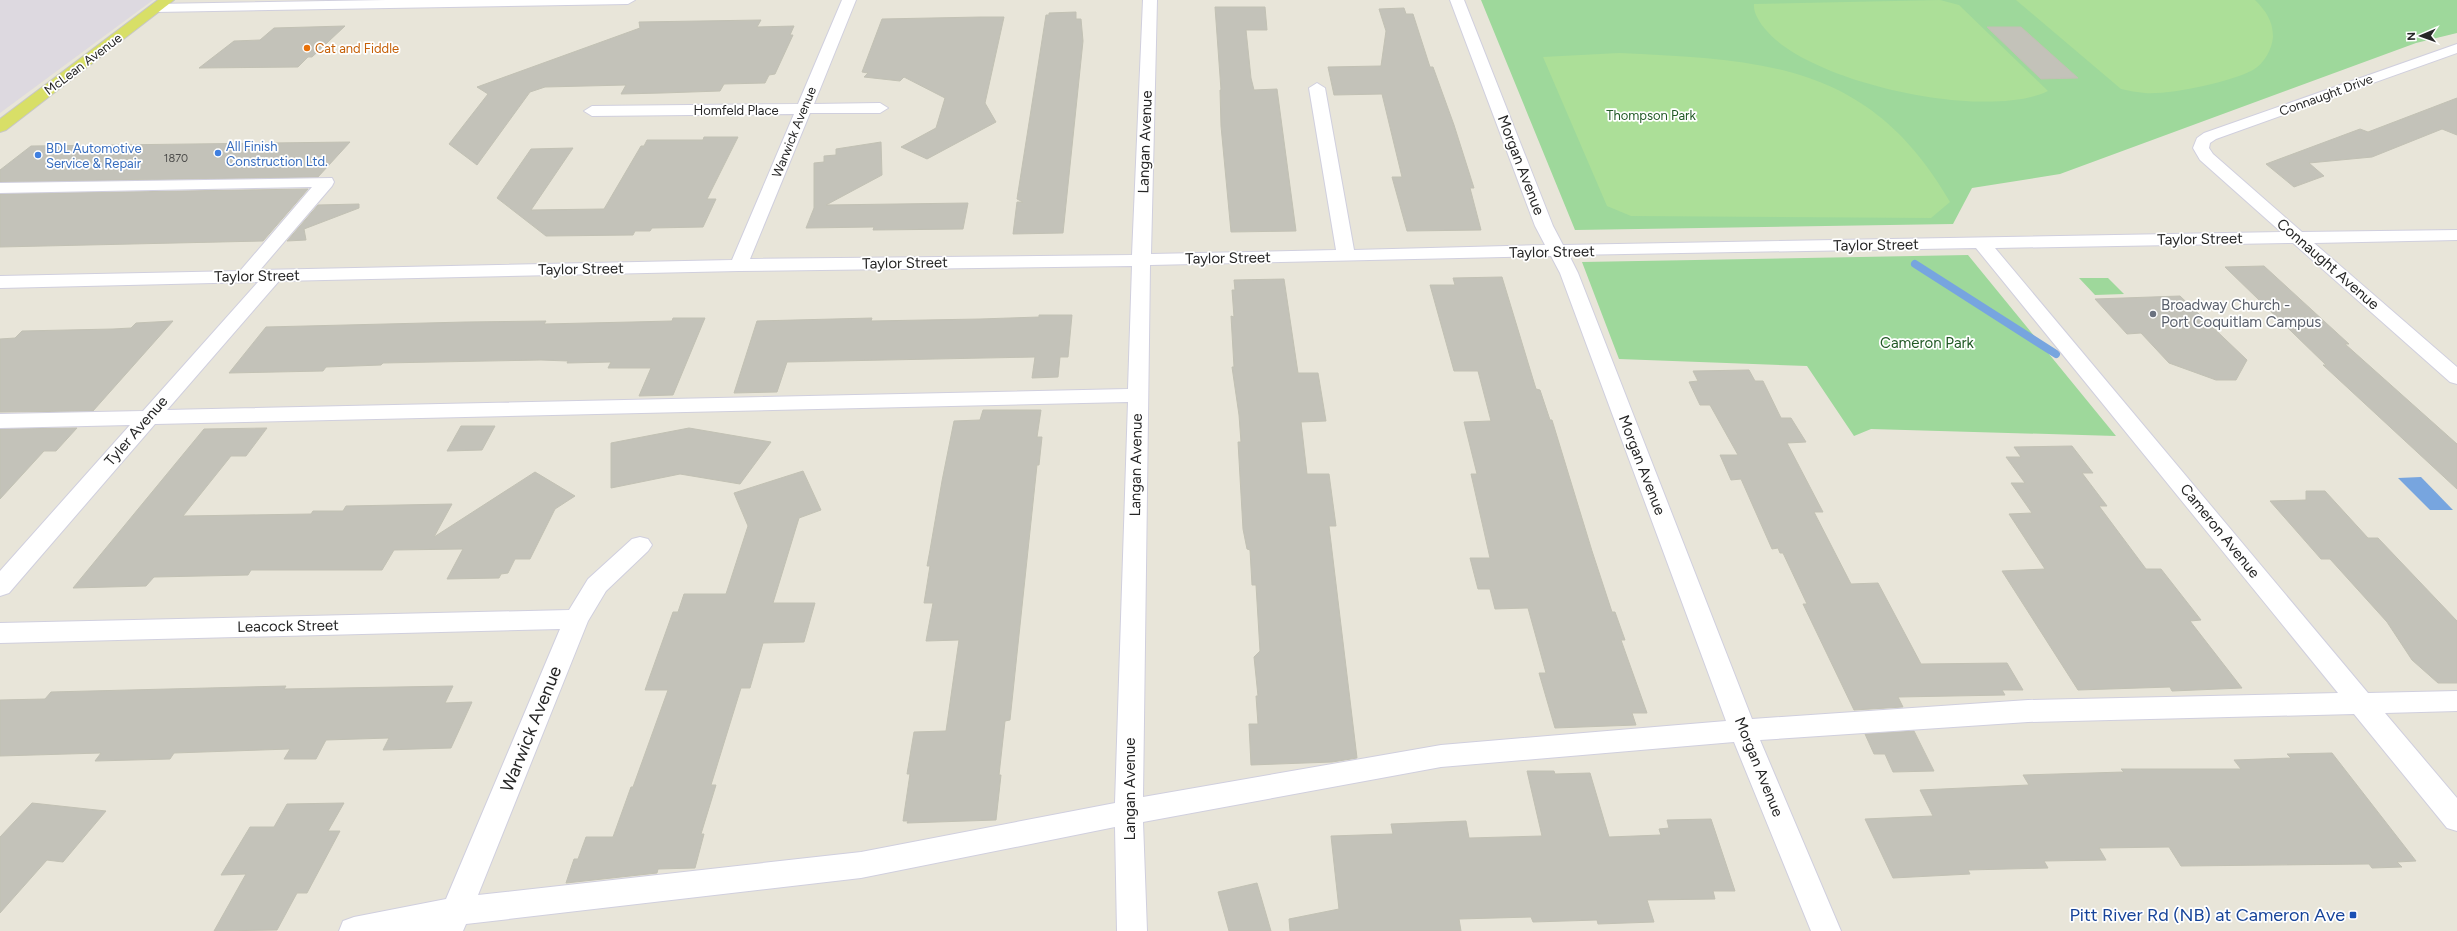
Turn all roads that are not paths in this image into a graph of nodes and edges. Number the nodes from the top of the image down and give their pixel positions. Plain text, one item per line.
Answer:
1 (628, 0) edge
2 (849, 0) edge
3 (1150, 0) edge
4 (1457, 0) edge
5 (161, 4) edge
6 (2457, 48) edge
7 (1317, 88) dead end
8 (880, 108) dead end
9 (802, 109) junction
10 (592, 111) dead end
11 (0, 127) edge
12 (2201, 148) joint
13 (0, 188) edge
14 (2457, 235) edge
15 (2297, 237) junction
16 (1982, 244) junction
17 (1557, 252) junction
18 (1346, 256) junction
19 (1141, 260) junction
20 (739, 265) junction
21 (273, 276) junction
22 (245, 277) junction
23 (0, 282) edge
24 (2457, 378) edge
25 (1138, 395) junction
26 (149, 416) junction
27 (0, 421) edge
28 (640, 545) dead end
29 (0, 587) edge
30 (576, 619) junction
31 (0, 633) edge
32 (2457, 701) edge
33 (2361, 703) junction
34 (1743, 730) junction
35 (1128, 812) junction
36 (2457, 819) edge
37 (453, 921) edge
38 (354, 931) edge
39 (1132, 931) edge
40 (1826, 931) edge

1 - 5 street
2 - 9 street, Warwick Avenue
3 - 19 street, Langan Avenue
4 - 17 street, Morgan Avenue
5 - 11 main road, McLean Avenue
6 - 12 street, Connaught Drive
7 - 18 street
8 - 9 street, Homfeld Place
9 - 10 street, Homfeld Place
9 - 20 street, Warwick Avenue
12 - 15 street, Connaught Avenue
13 - 22 street
14 - 15 street, Taylor Street
15 - 16 street, Taylor Street
15 - 24 street, Connaught Avenue
16 - 17 street, Taylor Street
16 - 33 street, Cameron Avenue
17 - 18 street, Taylor Street
17 - 34 street, Morgan Avenue
18 - 19 street, Taylor Street
19 - 20 street, Taylor Street
19 - 25 street, Langan Avenue
20 - 21 street, Taylor Street
21 - 22 street, Taylor Street
21 - 26 street, Tyler Avenue
22 - 23 street, Taylor Street
25 - 26 street
25 - 35 street, Langan Avenue
26 - 27 street
26 - 29 street, Tyler Avenue
28 - 30 street, Warwick Avenue
30 - 31 street, Leacock Street
30 - 37 street, Warwick Avenue
32 - 33 street
33 - 34 street
33 - 36 street, Cameron Avenue
34 - 35 street
34 - 40 street, Morgan Avenue
35 - 37 street
35 - 39 street, Langan Avenue
37 - 38 street

